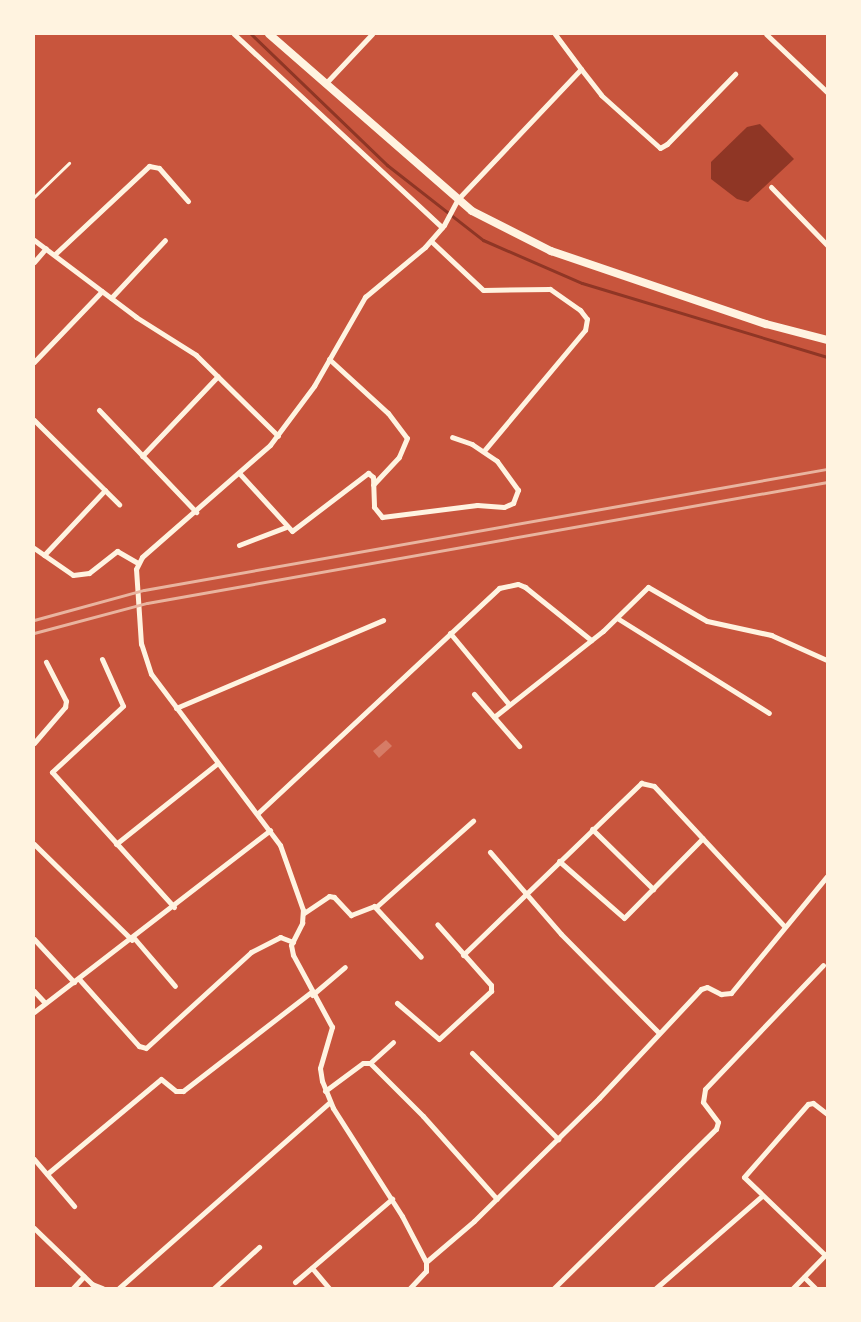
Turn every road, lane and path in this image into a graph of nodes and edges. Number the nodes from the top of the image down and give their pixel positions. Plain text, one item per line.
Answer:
1 (234, 34) edge
2 (269, 34) edge
3 (372, 34) edge
4 (555, 34) edge
5 (766, 34) edge
6 (581, 69) junction
7 (735, 74) dead end
8 (325, 85) junction
9 (827, 92) edge
10 (69, 163) dead end
11 (771, 187) dead end
12 (34, 197) edge
13 (458, 199) junction
14 (188, 201) dead end
15 (443, 226) junction
16 (34, 240) edge
17 (165, 240) dead end
18 (431, 241) junction
19 (827, 244) edge
20 (46, 248) junction
21 (55, 254) junction
22 (34, 262) edge
23 (102, 291) junction
24 (111, 298) junction
25 (827, 340) edge
26 (329, 359) junction
27 (34, 362) edge
28 (218, 376) junction
29 (99, 410) dead end
30 (34, 420) edge
31 (278, 436) junction
32 (452, 436) dead end
33 (484, 451) junction
34 (142, 456) junction
35 (240, 474) junction
36 (373, 484) junction
37 (105, 490) junction
38 (120, 504) dead end
39 (196, 512) junction
40 (286, 527) junction
41 (239, 545) dead end
42 (34, 548) edge
43 (44, 556) junction
44 (138, 563) junction
45 (617, 618) junction
46 (383, 620) dead end
47 (450, 633) junction
48 (591, 640) junction
49 (102, 659) dead end
50 (827, 660) edge
51 (46, 662) dead end
52 (474, 694) dead end
53 (508, 704) junction
54 (176, 708) junction
55 (769, 713) dead end
56 (494, 717) junction
57 (34, 743) edge
58 (519, 746) dead end
59 (218, 763) junction
60 (258, 813) junction
61 (473, 821) dead end
62 (592, 829) junction
63 (270, 830) junction
64 (703, 838) junction
65 (34, 844) edge
66 (116, 844) junction
67 (490, 852) dead end
68 (559, 861) junction
69 (827, 876) edge
70 (654, 888) junction
71 (525, 893) junction
72 (376, 906) junction
73 (174, 907) junction
74 (304, 913) junction
75 (437, 924) dead end
76 (785, 927) junction
77 (34, 939) edge
78 (133, 939) junction
79 (293, 942) junction
80 (464, 955) junction
81 (421, 957) dead end
82 (823, 965) dead end
83 (345, 967) dead end
84 (77, 980) junction
85 (175, 986) dead end
86 (34, 991) edge
87 (312, 993) junction
88 (397, 1003) dead end
89 (46, 1004) junction
90 (34, 1012) edge
91 (658, 1033) junction
92 (393, 1042) dead end
93 (472, 1054) dead end
94 (370, 1064) junction
95 (325, 1091) junction
96 (330, 1102) junction
97 (827, 1114) edge
98 (558, 1139) junction
99 (34, 1159) edge
100 (47, 1174) junction
101 (762, 1196) junction
102 (392, 1199) junction
103 (497, 1199) junction
104 (74, 1206) dead end
105 (34, 1228) edge
106 (259, 1247) dead end
107 (826, 1254) edge
108 (426, 1262) junction
109 (312, 1268) junction
110 (84, 1276) junction
111 (804, 1278) junction
112 (220, 1282) junction
113 (295, 1282) dead end
114 (73, 1288) edge
115 (102, 1288) edge
116 (119, 1288) edge
117 (214, 1288) edge
118 (226, 1288) edge
119 (330, 1288) edge
120 (410, 1288) edge
121 (554, 1288) edge
122 (656, 1288) edge
123 (793, 1288) edge
124 (815, 1288) edge

1 - 15 street
2 - 8 street
3 - 8 street
4 - 6 street
5 - 9 street
6 - 7 street
6 - 13 street
8 - 13 street
10 - 12 lane
11 - 19 street
13 - 15 street
13 - 25 street
14 - 21 street
15 - 18 street
16 - 20 street
17 - 24 street
18 - 26 street
18 - 33 street
20 - 21 street
20 - 22 street
21 - 23 street
23 - 24 street
23 - 27 street
24 - 28 street
26 - 31 street
26 - 36 street
28 - 31 street
28 - 34 street
29 - 34 street
30 - 37 street
31 - 35 street
32 - 33 street
33 - 36 street
34 - 39 street
35 - 39 street
35 - 40 street
36 - 40 street
37 - 38 street
37 - 43 street
39 - 44 street
40 - 41 street
42 - 43 street
43 - 44 street
44 - 54 street
45 - 48 street
45 - 50 street
45 - 55 street
46 - 54 street
47 - 48 street
47 - 53 street
47 - 60 street
48 - 53 street
49 - 66 street
51 - 57 street
52 - 56 street
53 - 56 street
54 - 59 street
56 - 58 street
59 - 60 street
59 - 66 street
60 - 63 street
61 - 72 street
62 - 64 street
62 - 68 street
62 - 70 street
63 - 73 street
63 - 74 street
64 - 70 street
64 - 76 street
65 - 78 street
66 - 73 street
67 - 71 street
68 - 70 street
68 - 71 street
69 - 76 street
71 - 80 street
71 - 91 street
72 - 74 street
72 - 81 street
73 - 78 street
74 - 79 street
75 - 80 street
76 - 91 street
77 - 84 street
78 - 84 street
78 - 85 street
79 - 84 street
79 - 87 street
80 - 88 street
82 - 121 street
83 - 87 street
84 - 89 street
86 - 89 street
87 - 95 street
87 - 100 street
89 - 90 street
91 - 98 street
92 - 94 street
93 - 98 street
94 - 95 street
94 - 103 street
95 - 96 street
96 - 102 street
96 - 116 street
97 - 101 street
98 - 103 street
99 - 100 street
100 - 104 street
101 - 107 street
101 - 122 street
102 - 108 street
102 - 109 street
103 - 108 street
105 - 110 street
106 - 112 street
107 - 111 street
108 - 120 street
109 - 113 street
109 - 119 street
110 - 114 street
110 - 115 street
111 - 123 street
111 - 124 street
112 - 117 street
112 - 118 street

